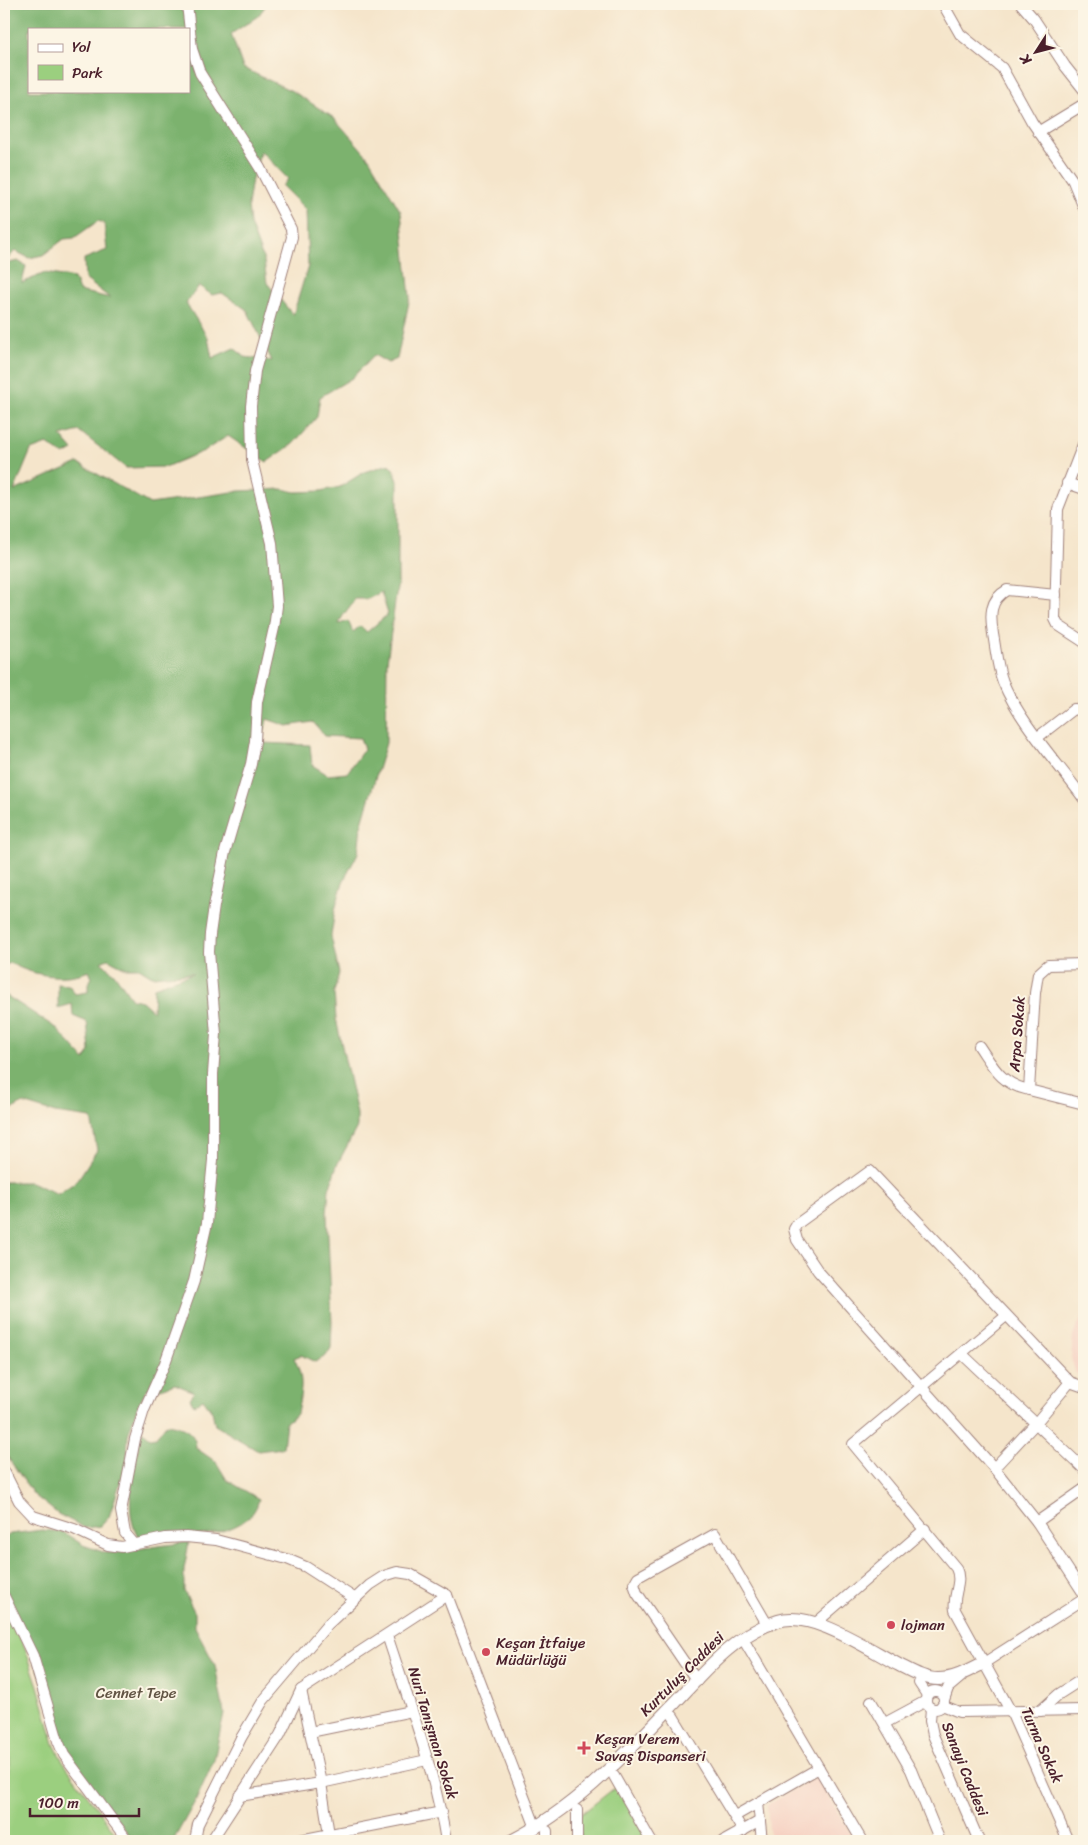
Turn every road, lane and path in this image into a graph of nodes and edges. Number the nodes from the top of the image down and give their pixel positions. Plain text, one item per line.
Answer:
1 (186, 4) edge
2 (942, 4) edge
3 (1021, 4) edge
4 (189, 28) edge
5 (190, 34) edge
6 (1084, 90) edge
7 (1084, 104) edge
8 (1038, 132) junction
9 (1066, 170) junction
10 (1084, 180) edge
11 (1084, 208) edge
12 (1084, 442) edge
13 (1067, 483) junction
14 (1084, 489) edge
15 (1056, 595) junction
16 (1084, 642) edge
17 (1084, 711) edge
18 (1038, 737) junction
19 (1084, 799) edge
20 (1084, 964) edge
21 (979, 1046) dead end
22 (1029, 1090) junction
23 (1084, 1104) edge
24 (1006, 1316) junction
25 (962, 1354) junction
26 (1070, 1382) junction
27 (921, 1386) junction
28 (1084, 1386) edge
29 (1035, 1424) junction
30 (994, 1468) junction
31 (1084, 1468) edge
32 (4, 1471) edge
33 (1084, 1489) edge
34 (1037, 1522) junction
35 (925, 1529) junction
36 (135, 1545) junction
37 (1084, 1594) edge
38 (447, 1595) junction
39 (4, 1596) edge
40 (354, 1598) junction
41 (1084, 1599) edge
42 (817, 1622) junction
43 (767, 1624) junction
44 (387, 1635) junction
45 (746, 1644) junction
46 (984, 1663) junction
47 (961, 1677) junction
48 (1084, 1678) edge
49 (697, 1681) junction
50 (919, 1683) junction
51 (301, 1690) junction
52 (871, 1701) dead end
53 (928, 1701) junction
54 (943, 1702) junction
55 (1084, 1710) edge
56 (412, 1711) junction
57 (1040, 1711) junction
58 (1011, 1712) junction
59 (673, 1716) junction
60 (885, 1723) junction
61 (310, 1732) junction
62 (427, 1760) junction
63 (819, 1768) junction
64 (614, 1776) junction
65 (321, 1783) junction
66 (239, 1796) junction
67 (758, 1803) junction
68 (577, 1810) junction
69 (442, 1812) junction
70 (734, 1816) junction
71 (760, 1821) junction
72 (743, 1831) junction
73 (543, 1833) edge
74 (329, 1838) edge
75 (193, 1839) edge
76 (128, 1841) edge
77 (211, 1841) edge
78 (294, 1841) edge
79 (446, 1841) edge
80 (511, 1841) edge
81 (529, 1841) edge
82 (577, 1841) edge
83 (651, 1841) edge
84 (724, 1841) edge
85 (762, 1841) edge
86 (862, 1841) edge
87 (940, 1841) edge
88 (979, 1841) edge
89 (1068, 1841) edge

1 - 4 street
2 - 8 street
3 - 6 street
5 - 36 street
7 - 8 street
8 - 9 street
9 - 10 street
9 - 11 street
12 - 13 street
13 - 14 street
13 - 15 street
15 - 16 street
15 - 18 street
17 - 18 street
18 - 19 street
20 - 22 street, Arpa Sokak
21 - 22 street
22 - 23 street, Arpa Sokak
24 - 25 street
24 - 26 street
24 - 27 street
25 - 27 street
25 - 29 street
26 - 28 street
26 - 29 street
27 - 30 street
27 - 35 street, Turna Sokak
29 - 30 street
29 - 31 street
30 - 34 street
32 - 36 street
33 - 34 street
34 - 37 street
35 - 42 street
35 - 46 street, Turna Sokak
36 - 40 street
38 - 40 street
38 - 44 street
38 - 73 street
39 - 76 street
40 - 75 street
41 - 46 street, Kurtuluş Caddesi
42 - 43 main road, Kurtuluş Caddesi
42 - 46 main road, Kurtuluş Caddesi
43 - 49 main road, Kurtuluş Caddesi
43 - 49 street
44 - 51 street
44 - 56 street, Nuri Tanışman Sokak
45 - 50 main road, Kurtuluş Caddesi
45 - 59 main road, Kurtuluş Caddesi
45 - 63 street
46 - 47 main road, Kurtuluş Caddesi
46 - 58 street, Turna Sokak
47 - 50 main road, Kurtuluş Caddesi
47 - 54 street
48 - 57 street
49 - 73 main road, Kurtuluş Caddesi
50 - 53 street
51 - 61 street
51 - 66 street
52 - 60 street
53 - 54 street
53 - 54 street
53 - 60 street
53 - 88 street, Sanayi Caddesi
54 - 58 street
55 - 57 street
56 - 61 street
56 - 62 street, Nuri Tanışman Sokak
57 - 58 street
58 - 89 street, Turna Sokak
59 - 64 main road, Kurtuluş Caddesi
59 - 70 street
60 - 87 street
61 - 65 street
62 - 65 street
62 - 69 street, Nuri Tanışman Sokak
63 - 67 street
63 - 86 street
64 - 68 main road, Kurtuluş Caddesi
64 - 83 street
65 - 66 street
65 - 74 street
66 - 77 street
67 - 70 street
67 - 71 street
68 - 73 main road, Kurtuluş Caddesi
68 - 82 street
69 - 74 street
69 - 79 street, Nuri Tanışman Sokak
70 - 72 street
71 - 72 street
71 - 85 street
72 - 84 street
73 - 80 main road, Kurtuluş Caddesi
73 - 81 main road, Kurtuluş Caddesi
74 - 78 street

